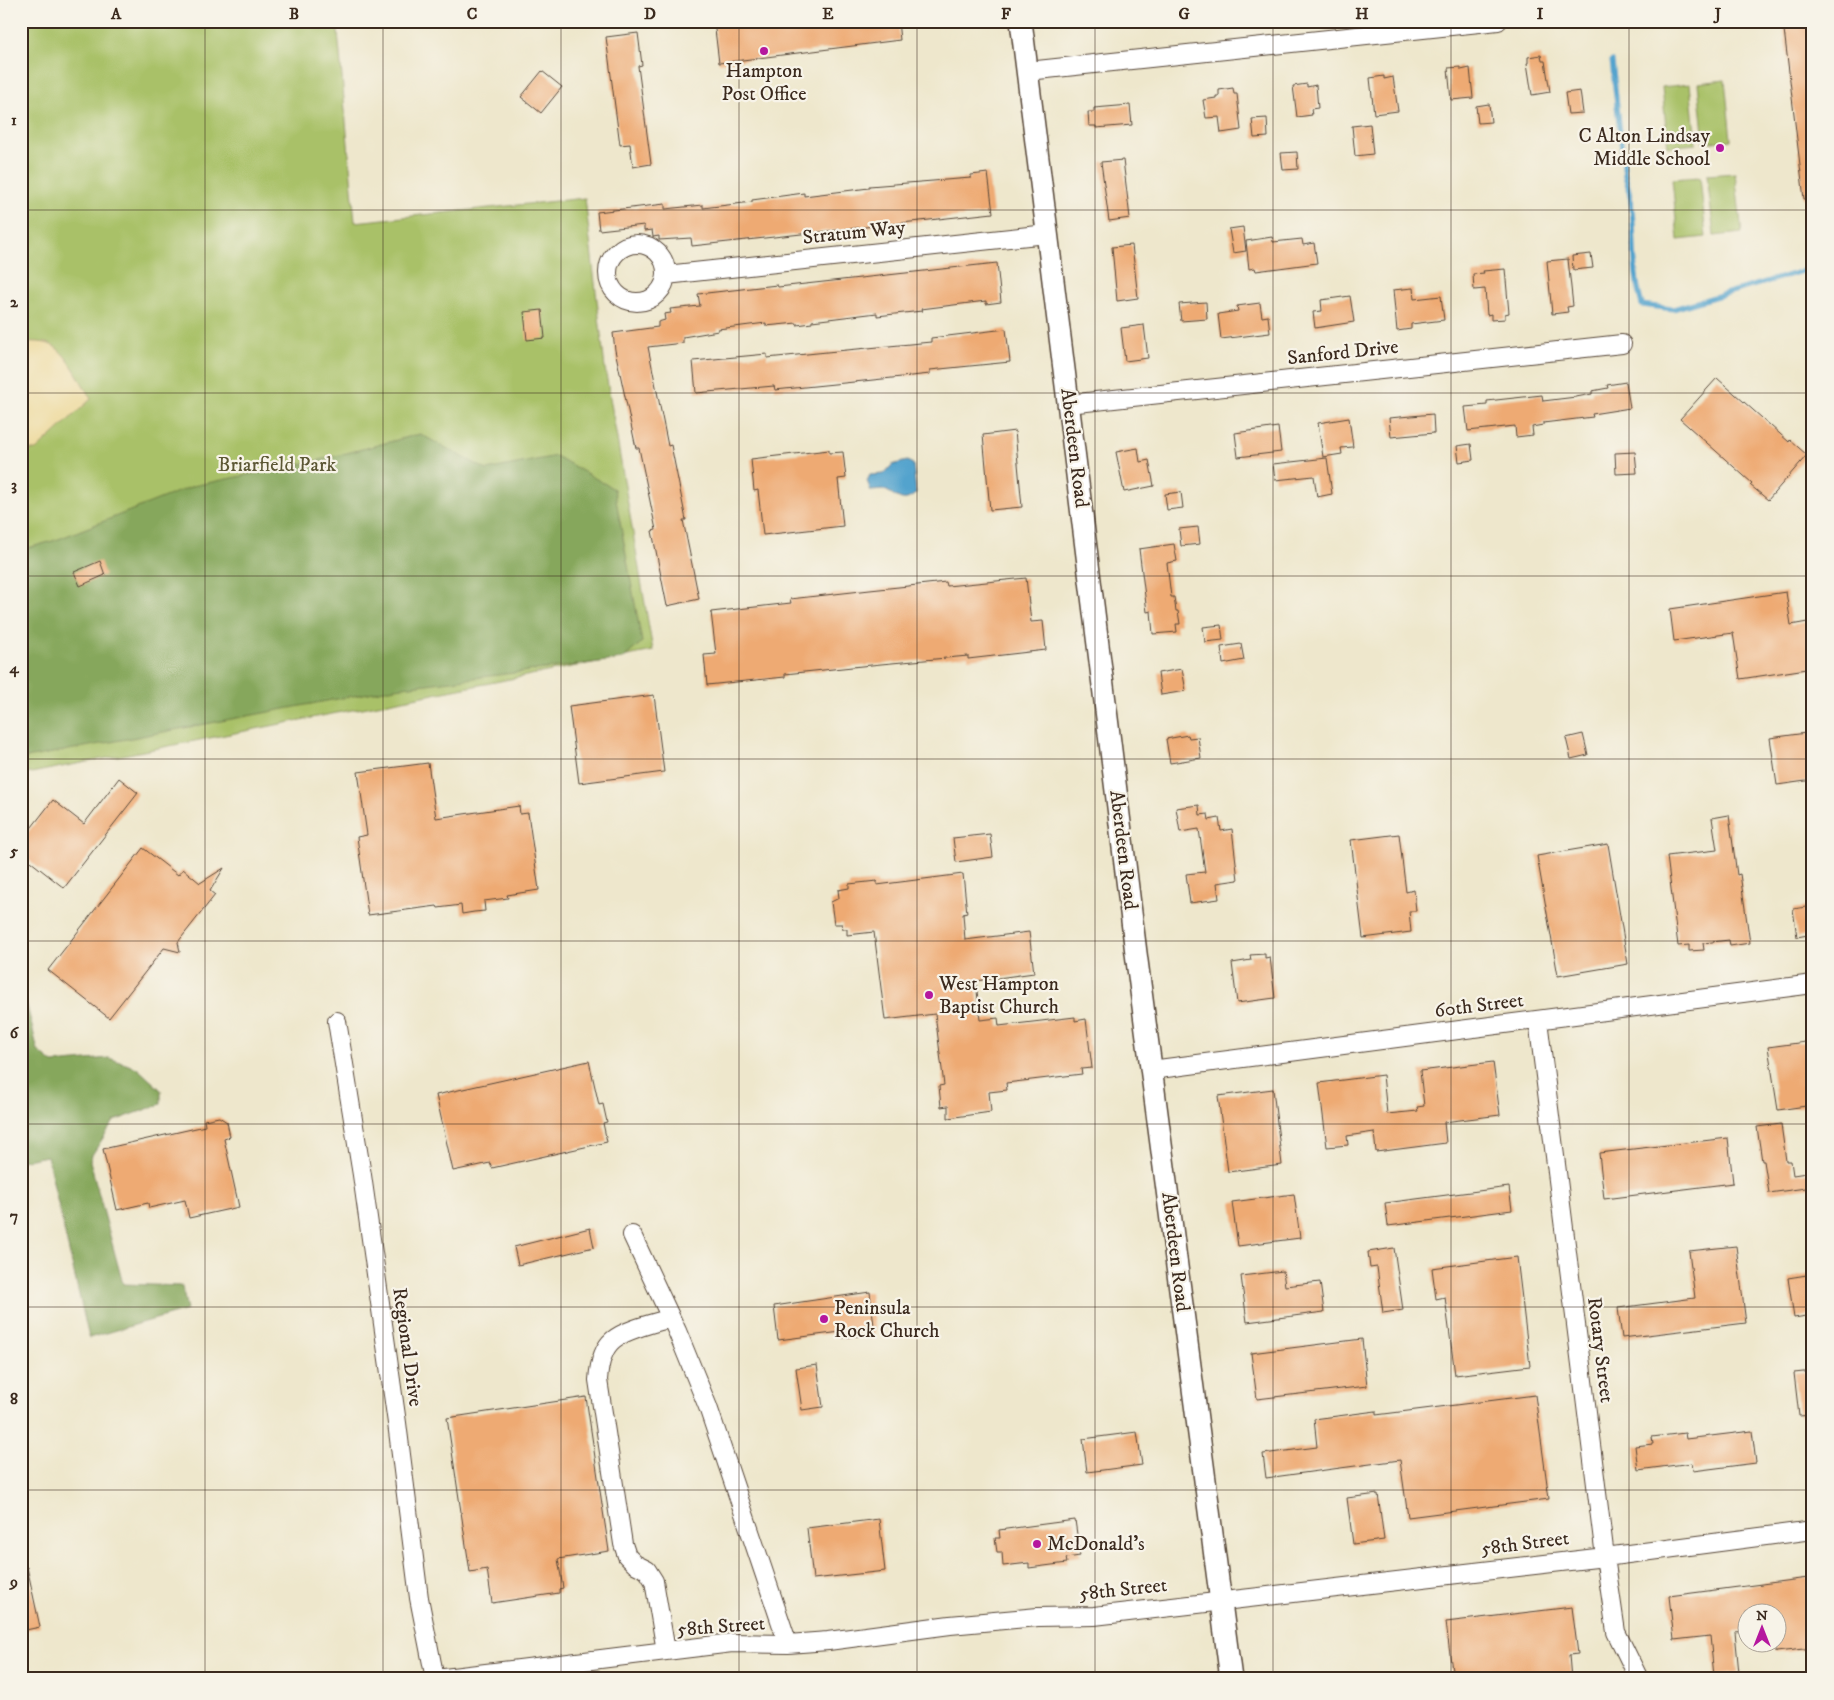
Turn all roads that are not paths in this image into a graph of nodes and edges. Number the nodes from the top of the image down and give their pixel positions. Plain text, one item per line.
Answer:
1 (1021, 21) edge
2 (1498, 21) edge
3 (1028, 71) junction
4 (1047, 234) junction
5 (666, 274) dead end
6 (1622, 344) dead end
7 (1068, 404) junction
8 (1813, 984) edge
9 (1538, 1020) junction
10 (337, 1021) dead end
11 (1151, 1070) junction
12 (632, 1235) dead end
13 (671, 1318) junction
14 (1813, 1530) edge
15 (1604, 1556) junction
16 (1221, 1601) junction
17 (788, 1644) junction
18 (666, 1651) junction
19 (436, 1679) edge
20 (1231, 1679) edge
21 (1640, 1679) edge

1 - 3 main road, Aberdeen Road
2 - 3 street
3 - 4 main road, Aberdeen Road
4 - 5 street, Stratum Way
4 - 7 main road, Aberdeen Road
6 - 7 street, Sanford Drive
7 - 11 main road, Aberdeen Road
8 - 9 street, 60th Street
9 - 11 street, 60th Street
9 - 15 street, Rotary Street
10 - 19 street, Regional Drive
11 - 16 main road, Aberdeen Road
12 - 13 street
13 - 17 street
13 - 18 street
14 - 15 street, 58th Street
15 - 16 street, 58th Street
15 - 21 street, Rotary Street
16 - 17 street, 58th Street
16 - 20 main road, Aberdeen Road
17 - 18 street, 58th Street
18 - 19 street, 58th Street

